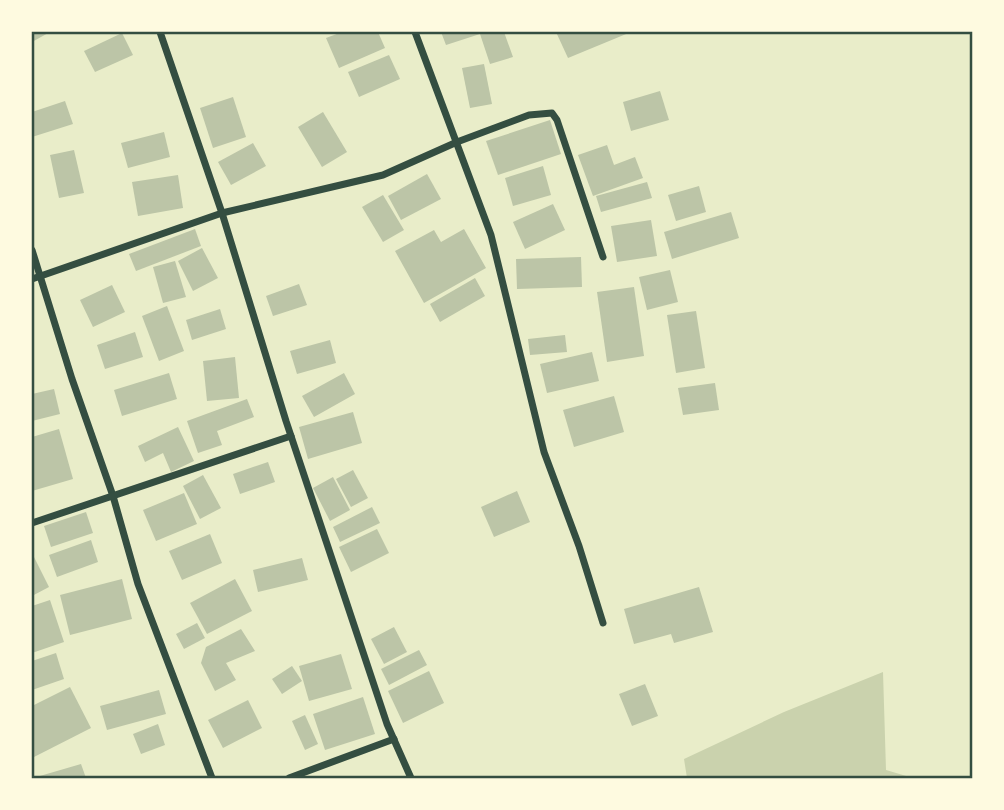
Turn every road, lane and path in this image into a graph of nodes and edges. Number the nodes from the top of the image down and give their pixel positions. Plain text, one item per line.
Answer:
1 (160, 32) edge
2 (415, 32) edge
3 (457, 142) junction
4 (222, 213) junction
5 (32, 250) edge
6 (603, 257) dead end
7 (35, 278) edge
8 (291, 436) junction
9 (113, 496) junction
10 (32, 523) edge
11 (603, 623) dead end
12 (394, 739) junction
13 (212, 779) edge
14 (289, 779) edge
15 (411, 779) edge

1 - 4 street
2 - 3 street
3 - 4 street
3 - 6 street
3 - 11 street
4 - 7 street
4 - 8 street
5 - 7 street
7 - 9 street
8 - 9 street
8 - 12 street
9 - 10 street
9 - 13 street
12 - 14 street
12 - 15 street

